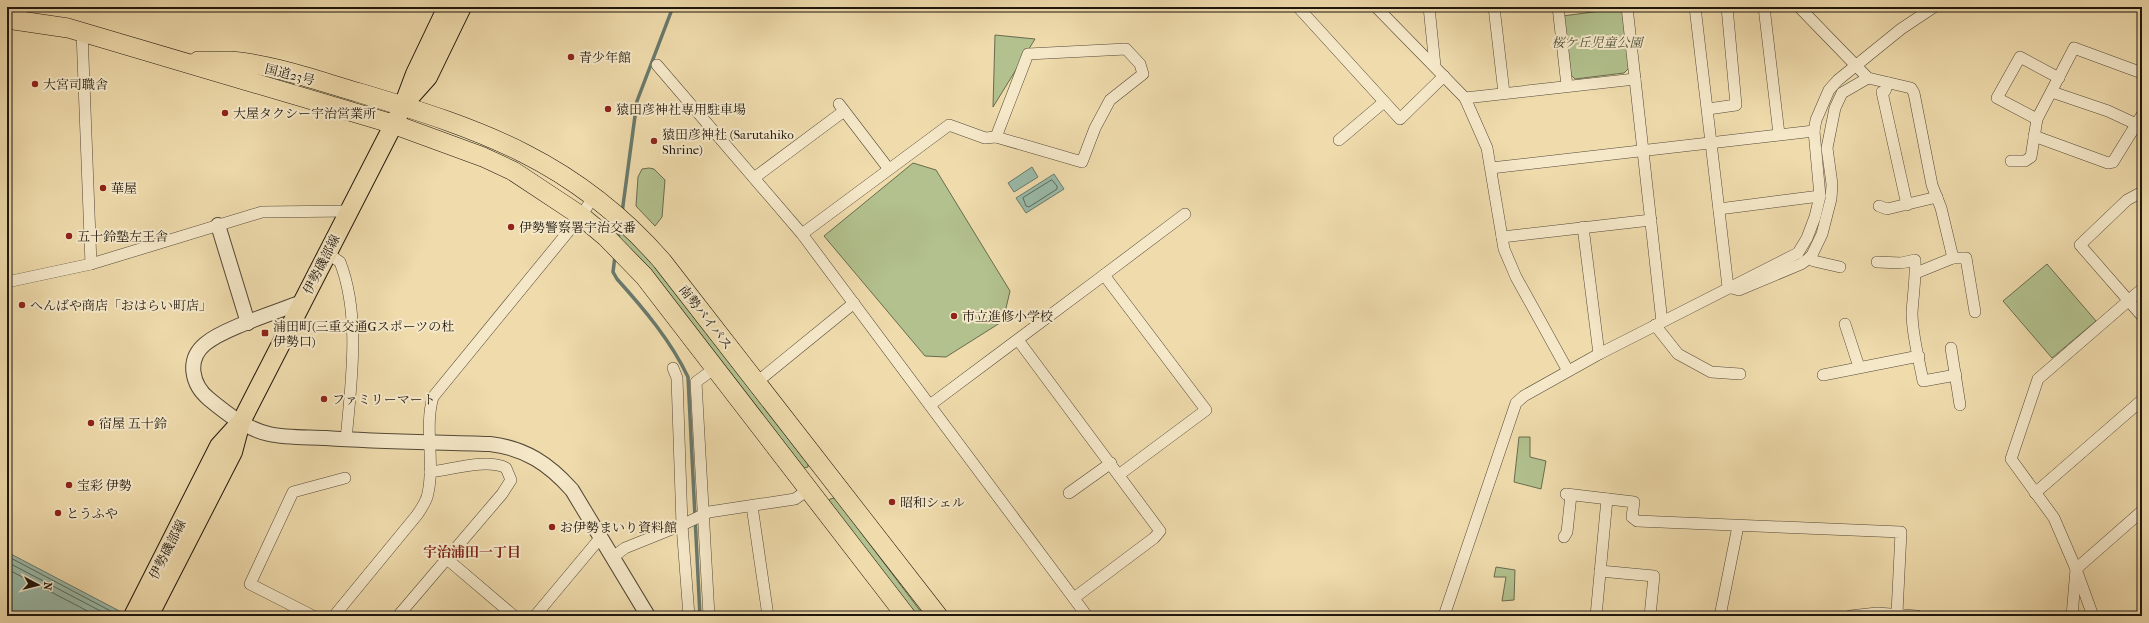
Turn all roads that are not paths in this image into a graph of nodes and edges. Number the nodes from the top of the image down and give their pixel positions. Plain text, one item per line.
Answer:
1 (447, 7) edge
2 (462, 7) edge
3 (1298, 7) edge
4 (1376, 7) edge
5 (1429, 7) edge
6 (1494, 7) edge
7 (1558, 7) edge
8 (1627, 7) edge
9 (1695, 7) edge
10 (1726, 7) edge
11 (1764, 7) edge
12 (1799, 7) edge
13 (1934, 7) edge
14 (7, 18) edge
15 (82, 32) junction
16 (175, 61) junction
17 (657, 65) dead end
18 (1858, 65) junction
19 (1435, 66) junction
20 (2142, 73) edge
21 (1444, 76) junction
22 (1868, 78) junction
23 (2059, 78) junction
24 (1636, 79) junction
25 (1888, 83) junction
26 (1567, 86) junction
27 (2052, 92) junction
28 (1504, 93) junction
29 (1465, 98) junction
30 (1384, 102) junction
31 (403, 106) junction
32 (1708, 109) junction
33 (2037, 119) junction
34 (2139, 120) edge
35 (393, 124) junction
36 (1814, 131) junction
37 (1778, 134) junction
38 (996, 136) junction
39 (2034, 136) junction
40 (1339, 140) dead end
41 (1712, 142) junction
42 (1643, 151) junction
43 (2011, 161) dead end
44 (888, 168) junction
45 (1492, 168) junction
46 (754, 178) junction
47 (2142, 192) edge
48 (594, 196) junction
49 (1820, 196) junction
50 (1936, 198) junction
51 (1906, 205) junction
52 (1879, 206) dead end
53 (1719, 208) junction
54 (349, 211) junction
55 (1185, 214) dead end
56 (581, 216) junction
57 (1651, 220) junction
58 (218, 225) junction
59 (1583, 227) junction
60 (802, 234) junction
61 (1502, 238) junction
62 (327, 254) junction
63 (1810, 257) junction
64 (1953, 258) junction
65 (1877, 262) dead end
66 (91, 264) junction
67 (1840, 267) dead end
68 (1916, 273) junction
69 (1104, 275) junction
70 (7, 282) edge
71 (1728, 287) junction
72 (2142, 289) edge
73 (2129, 301) junction
74 (302, 302) junction
75 (854, 303) junction
76 (1975, 312) dead end
77 (2142, 316) edge
78 (248, 323) junction
79 (1659, 323) junction
80 (1845, 324) dead end
81 (1018, 340) junction
82 (1951, 348) dead end
83 (1599, 354) junction
84 (1919, 356) junction
85 (1859, 366) junction
86 (673, 368) dead end
87 (715, 368) junction
88 (1568, 370) junction
89 (1740, 374) dead end
90 (1823, 375) dead end
91 (1956, 375) junction
92 (757, 382) junction
93 (2142, 400) edge
94 (930, 405) junction
95 (1960, 405) dead end
96 (241, 422) junction
97 (346, 440) junction
98 (429, 442) junction
99 (1111, 463) junction
100 (430, 472) junction
101 (1120, 474) junction
102 (345, 478) dead end
103 (809, 489) junction
104 (1069, 493) dead end
105 (2035, 493) junction
106 (1607, 499) junction
107 (752, 506) junction
108 (2142, 511) edge
109 (701, 515) junction
110 (684, 524) junction
111 (1738, 526) junction
112 (1564, 536) dead end
113 (601, 537) junction
114 (612, 557) junction
115 (447, 559) junction
116 (167, 566) junction
117 (2076, 569) junction
118 (1600, 571) junction
119 (1074, 598) junction
120 (1897, 614) junction
121 (306, 615) edge
122 (902, 615) edge
123 (132, 616) edge
124 (150, 616) edge
125 (334, 616) edge
126 (398, 616) edge
127 (514, 616) edge
128 (534, 616) edge
129 (648, 616) edge
130 (689, 616) edge
131 (709, 616) edge
132 (768, 616) edge
133 (938, 616) edge
134 (1087, 616) edge
135 (1444, 616) edge
136 (1596, 616) edge
137 (1650, 616) edge
138 (1720, 616) edge
139 (1850, 616) edge
140 (1917, 616) edge
141 (2072, 616) edge
142 (2093, 616) edge

1 - 31 main road, 伊勢磯部線
2 - 31 main road, 伊勢磯部線
3 - 30 street
4 - 19 street
5 - 19 street
6 - 28 street
7 - 26 street
8 - 24 street
9 - 32 street
10 - 32 street
11 - 37 street
12 - 18 street
13 - 18 street
14 - 15 highway, 国道23号
15 - 16 highway, 国道23号
15 - 66 street
16 - 31 highway, 国道23号
16 - 35 highway, 国道23号
17 - 46 street
18 - 22 street
18 - 36 street
19 - 21 street
20 - 23 street
21 - 29 street
21 - 30 street
22 - 25 street
22 - 63 street
23 - 27 street
23 - 33 street
24 - 26 street
24 - 42 street
25 - 50 street
25 - 51 street
26 - 28 street
27 - 33 street
27 - 34 street
28 - 29 street
29 - 45 street
30 - 40 street
31 - 35 main road, 伊勢磯部線
31 - 48 highway, 南勢バイパス
32 - 41 street
33 - 39 street
34 - 39 street
35 - 54 main road, 伊勢磯部線
35 - 56 highway, 南勢バイパス
36 - 37 street
36 - 49 street
37 - 41 street
38 - 38 street
38 - 44 street
39 - 43 street
41 - 42 street
41 - 53 street
42 - 45 street
42 - 57 street
44 - 46 street
44 - 60 street
45 - 61 street
46 - 60 street
47 - 73 street
48 - 56 street
48 - 92 highway, 南勢バイパス
49 - 53 street
49 - 71 street
50 - 51 street
50 - 64 street
51 - 52 street
53 - 71 street
54 - 58 street
54 - 62 main road, 伊勢磯部線
55 - 69 street
56 - 87 highway, 南勢バイパス
56 - 98 street
57 - 59 street
57 - 79 street
58 - 66 street
58 - 78 street
59 - 61 street
59 - 83 street
60 - 75 street
61 - 88 street
62 - 74 main road, 伊勢磯部線
62 - 97 street
63 - 67 street
63 - 71 street
64 - 68 street
64 - 76 street
65 - 68 street
66 - 70 street
68 - 84 street
69 - 81 street
69 - 101 street
71 - 79 street
72 - 73 street
73 - 77 street
73 - 105 street
74 - 78 street
74 - 96 main road, 伊勢磯部線
75 - 92 street
75 - 94 street
78 - 96 street
79 - 83 street
79 - 89 street
80 - 85 street
81 - 94 street
81 - 99 street
82 - 91 street
83 - 88 street
84 - 85 street
84 - 91 street
85 - 90 street
86 - 110 street
87 - 103 highway, 南勢バイパス
87 - 109 street
88 - 135 street
91 - 95 street
92 - 133 highway, 南勢バイパス
93 - 105 street
94 - 119 street
96 - 97 street
96 - 116 main road, 伊勢磯部線
97 - 98 street
98 - 100 street
98 - 113 street
99 - 101 street
99 - 104 street
100 - 115 street
100 - 125 street
101 - 119 street
102 - 121 street
103 - 107 street
103 - 122 highway, 南勢バイパス
105 - 117 street
106 - 111 street
106 - 112 street
106 - 118 street
107 - 109 street
107 - 132 street
108 - 117 street
109 - 110 street
109 - 131 street
110 - 114 street
110 - 130 street
111 - 120 street
111 - 138 street
113 - 114 street
113 - 128 street
114 - 129 street
115 - 126 street
115 - 127 street
116 - 123 main road, 伊勢磯部線
116 - 124 main road, 伊勢磯部線
117 - 141 street
117 - 142 street
118 - 136 street
118 - 137 street
119 - 134 street
120 - 139 street
120 - 140 street

